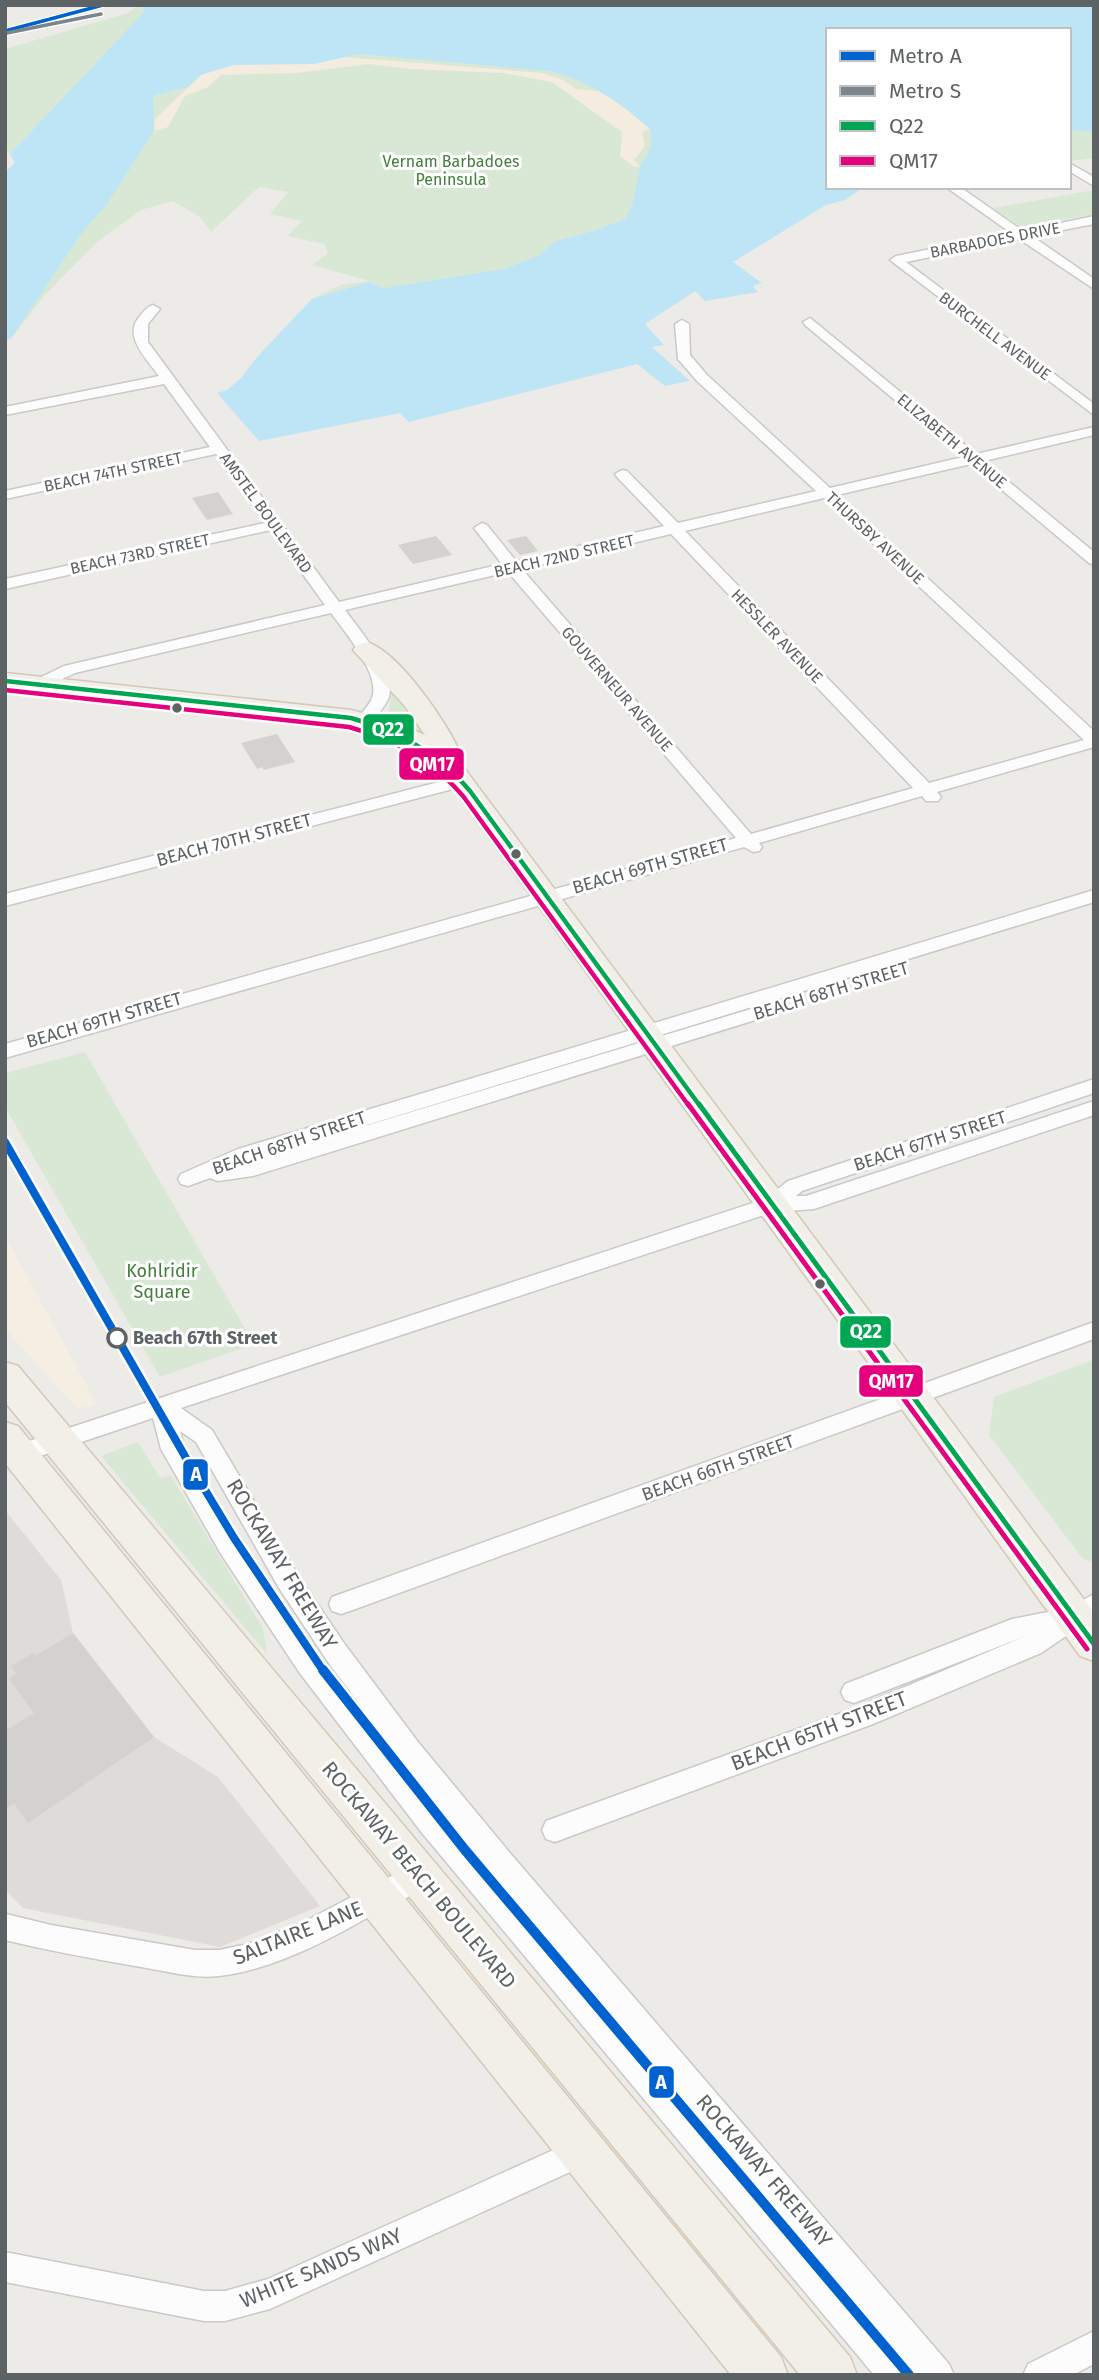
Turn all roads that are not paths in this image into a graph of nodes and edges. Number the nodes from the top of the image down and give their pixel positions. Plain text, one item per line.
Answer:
1 (1071, 167) edge
2 (1094, 182) edge
3 (955, 189) edge
4 (1094, 220) edge
5 (1020, 235) junction
6 (896, 260) joint
7 (1094, 285) edge
8 (153, 309) dead end
9 (810, 322) dead end
10 (682, 324) dead end
11 (167, 379) junction
12 (5, 411) edge
13 (1094, 411) edge
14 (1094, 431) edge
15 (220, 449) junction
16 (975, 460) junction
17 (622, 474) dead end
18 (828, 494) junction
19 (5, 495) edge
20 (275, 525) junction
21 (482, 528) dead end
22 (675, 530) junction
23 (1094, 560) edge
24 (514, 568) junction
25 (5, 584) edge
26 (335, 608) junction
27 (366, 650) junction
28 (5, 681) edge
29 (37, 685) junction
30 (364, 721) junction
31 (1094, 741) edge
32 (1094, 754) edge
33 (456, 774) junction
34 (929, 794) junction
35 (751, 844) junction
36 (1094, 896) edge
37 (5, 900) edge
38 (550, 901) junction
39 (1094, 910) edge
40 (651, 1038) junction
41 (5, 1051) edge
42 (5, 1058) edge
43 (1094, 1086) edge
44 (1094, 1108) edge
45 (772, 1204) junction
46 (1094, 1330) edge
47 (5, 1376) edge
48 (913, 1396) junction
49 (161, 1406) junction
50 (58, 1440) junction
51 (10, 1449) edge
52 (341, 1604) dead end
53 (1087, 1622) edge
54 (854, 1692) dead end
55 (555, 1830) dead end
56 (418, 1874) junction
57 (378, 1899) junction
58 (5, 1928) edge
59 (582, 2152) junction
60 (5, 2267) edge
61 (1094, 2347) edge
62 (763, 2375) edge
63 (832, 2375) edge
64 (895, 2375) edge
65 (938, 2375) edge
66 (1039, 2375) edge

1 - 2 street
3 - 5 street
4 - 5 street, BARBADOES DRIVE
5 - 6 street, BARBADOES DRIVE
5 - 7 street
6 - 13 street, BURCHELL AVENUE
8 - 11 street, AMSTEL BOULEVARD
9 - 16 street, ELIZABETH AVENUE
10 - 18 street, THURSBY AVENUE
11 - 12 street
11 - 15 street, AMSTEL BOULEVARD
14 - 16 street, BEACH 72ND STREET
15 - 19 street, BEACH 74TH STREET
15 - 20 street, AMSTEL BOULEVARD
16 - 18 street, BEACH 72ND STREET
16 - 23 street, ELIZABETH AVENUE
17 - 22 street, HESSLER AVENUE
18 - 22 street, BEACH 72ND STREET
18 - 31 street, THURSBY AVENUE
20 - 25 street, BEACH 73RD STREET
20 - 26 street, AMSTEL BOULEVARD
21 - 24 street, GOUVERNEUR AVENUE
22 - 24 street, BEACH 72ND STREET
22 - 34 street, HESSLER AVENUE
24 - 26 street, BEACH 72ND STREET
24 - 35 street, GOUVERNEUR AVENUE
26 - 27 street, AMSTEL BOULEVARD
26 - 29 street, BEACH 72ND STREET
27 - 30 street, AMSTEL BOULEVARD
27 - 33 main road
28 - 29 main road
29 - 30 main road
30 - 33 main road
31 - 34 street, BEACH 69TH STREET
32 - 34 street, BEACH 69TH STREET
33 - 37 street, BEACH 70TH STREET
33 - 38 main road
34 - 35 street, BEACH 69TH STREET
35 - 38 street, BEACH 69TH STREET
36 - 40 street, BEACH 68TH STREET
38 - 40 main road
38 - 41 street, BEACH 69TH STREET
38 - 42 street, BEACH 69TH STREET
39 - 40 street, BEACH 68TH STREET
40 - 40 street, BEACH 68TH STREET
40 - 45 main road
43 - 45 street, BEACH 67TH STREET
44 - 45 street, BEACH 67TH STREET
45 - 48 main road
45 - 49 street, BEACH 67TH STREET
46 - 48 street, BEACH 66TH STREET
47 - 50 main road, ROCKAWAY BEACH BOULEVARD
48 - 52 street, BEACH 66TH STREET
48 - 53 main road
49 - 50 street, BEACH 67TH STREET
49 - 64 street, ROCKAWAY FREEWAY
49 - 65 street, ROCKAWAY FREEWAY
50 - 51 street, BEACH 67TH STREET
50 - 56 main road, ROCKAWAY BEACH BOULEVARD
51 - 57 main road
53 - 54 street, BEACH 65TH STREET
53 - 55 street, BEACH 65TH STREET
56 - 57 street, SALTAIRE LANE
56 - 63 main road, ROCKAWAY BEACH BOULEVARD
57 - 58 street, SALTAIRE LANE
57 - 59 main road
59 - 60 street, WHITE SANDS WAY
59 - 62 main road
61 - 66 street

